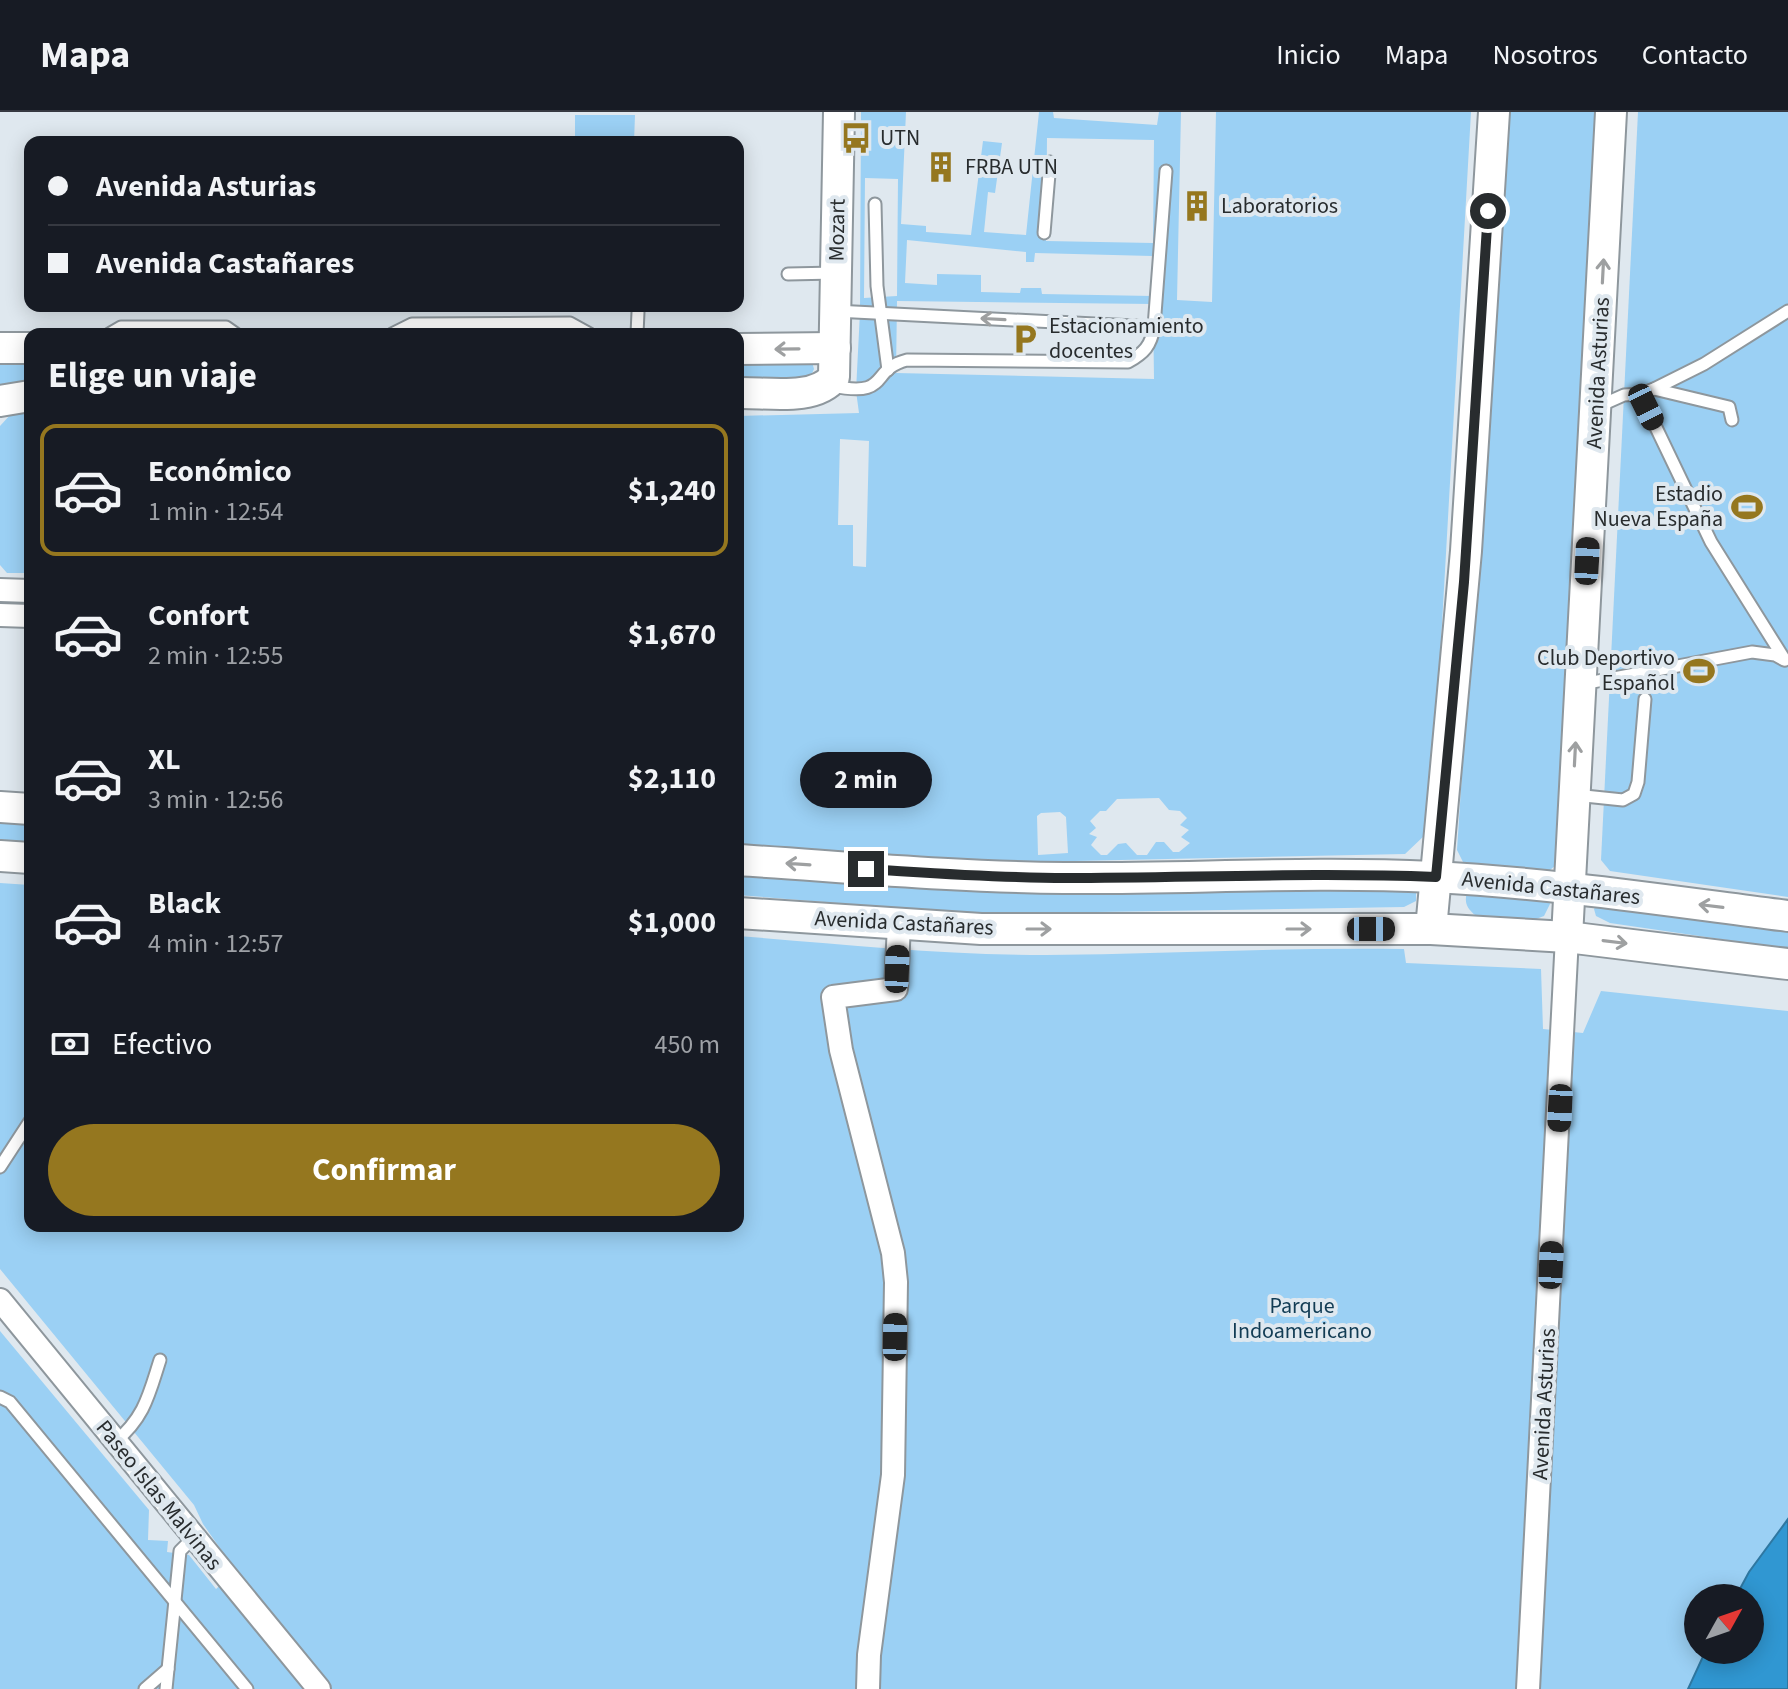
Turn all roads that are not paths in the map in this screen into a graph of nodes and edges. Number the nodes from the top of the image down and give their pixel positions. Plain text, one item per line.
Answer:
1 (839, 112) edge
2 (1494, 112) edge
3 (1611, 112) edge
4 (1050, 162) dead end
5 (1166, 171) dead end
6 (875, 204) dead end
7 (1044, 233) dead end
8 (836, 273) junction
9 (788, 274) dead end
10 (835, 311) junction
11 (1788, 311) edge
12 (638, 312) dead end
13 (881, 312) junction
14 (1154, 327) junction
15 (119, 328) edge
16 (227, 328) edge
17 (404, 328) edge
18 (579, 328) edge
19 (637, 328) edge
20 (0, 348) edge
21 (24, 348) edge
22 (835, 348) junction
23 (744, 349) edge
24 (888, 370) junction
25 (816, 389) junction
26 (1654, 389) junction
27 (744, 393) edge
28 (1640, 394) junction
29 (24, 397) edge
30 (0, 401) edge
31 (1597, 407) junction
32 (1732, 420) dead end
33 (0, 590) edge
34 (24, 591) edge
35 (0, 615) edge
36 (24, 616) edge
37 (1786, 661) edge
38 (1579, 685) junction
39 (1645, 699) dead end
40 (1573, 795) junction
41 (0, 807) edge
42 (24, 809) edge
43 (0, 856) edge
44 (24, 858) edge
45 (744, 860) edge
46 (1436, 877) junction
47 (1570, 888) junction
48 (744, 913) edge
49 (1788, 916) edge
50 (899, 924) junction
51 (1431, 929) junction
52 (1567, 937) junction
53 (1788, 964) edge
54 (24, 1130) edge
55 (0, 1167) edge
56 (0, 1300) edge
57 (160, 1360) dead end
58 (0, 1397) edge
59 (115, 1442) junction
60 (193, 1538) junction
61 (175, 1601) junction
62 (168, 1669) junction
63 (145, 1689) edge
64 (166, 1689) edge
65 (247, 1689) edge
66 (319, 1689) edge
67 (868, 1689) edge
68 (1528, 1689) edge

1 - 8 main road, Mozart
2 - 46 main road
31 -> 3 main road, Avenida Asturias
4 - 7 lane
5 - 14 lane
6 - 13 lane
8 - 9 lane
8 - 10 main road, Mozart
10 - 13 lane
10 - 22 main road, Mozart
11 - 26 lane
12 - 19 lane
14 -> 13 lane
13 - 24 lane
14 - 24 lane
15 - 16 lane
17 - 18 lane
20 - 21 main road
22 -> 23 main road
22 - 25 main road, Mozart
24 - 25 lane
25 - 27 main road
26 - 28 lane
26 - 32 lane
28 - 31 lane
28 - 37 lane
29 - 30 main road
31 - 38 main road, Avenida Asturias
33 - 34 street
35 - 36 street
37 - 38 lane
40 -> 38 main road, Avenida Asturias
39 - 40 lane
40 - 47 main road, Avenida Asturias
41 - 42 main road
43 - 44 main road
46 -> 45 main road, Avenida Castañares
46 - 47 main road, Avenida Castañares
46 - 51 main road
49 -> 47 main road, Avenida Castañares
47 - 52 main road, Avenida Asturias
48 - 50 main road, Avenida Castañares
50 -> 51 main road, Avenida Castañares
50 - 67 street
51 - 52 main road, Avenida Castañares
52 -> 53 main road, Avenida Castañares
52 - 68 street, Avenida Asturias
54 - 55 lane
56 - 59 street, Paseo Islas Malvinas
57 - 59 lane
58 - 61 lane
59 - 60 street, Paseo Islas Malvinas
60 - 61 lane
60 - 66 street, Paseo Islas Malvinas
61 - 62 lane
61 - 65 lane
62 - 63 lane
62 - 64 lane

